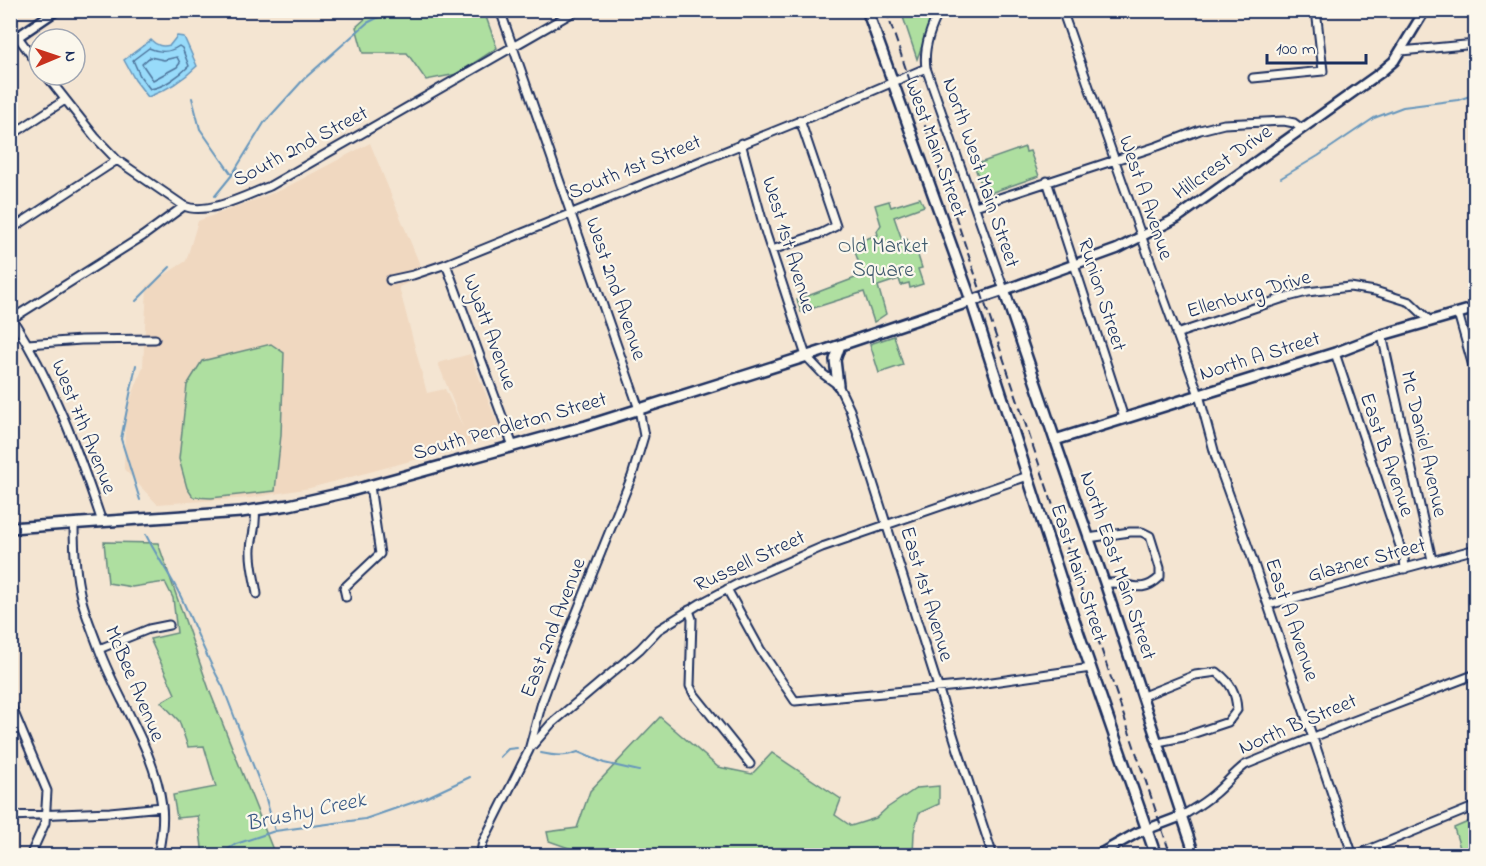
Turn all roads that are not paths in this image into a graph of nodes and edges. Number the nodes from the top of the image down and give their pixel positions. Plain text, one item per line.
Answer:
1 (57, 10) edge
2 (500, 10) edge
3 (577, 10) edge
4 (867, 10) edge
5 (940, 10) edge
6 (1062, 10) edge
7 (1316, 10) edge
8 (1425, 10) edge
9 (10, 26) edge
10 (14, 39) edge
11 (1476, 44) edge
12 (513, 48) junction
13 (1401, 51) junction
14 (27, 53) edge
15 (926, 68) junction
16 (1253, 78) dead end
17 (892, 82) junction
18 (55, 87) edge
19 (65, 100) junction
20 (800, 120) junction
21 (1302, 129) junction
22 (10, 136) edge
23 (741, 143) junction
24 (117, 160) junction
25 (1115, 160) junction
26 (1047, 181) junction
27 (184, 206) junction
28 (975, 206) junction
29 (570, 212) junction
30 (10, 230) edge
31 (1141, 237) junction
32 (772, 250) junction
33 (446, 264) junction
34 (1074, 265) junction
35 (390, 280) dead end
36 (1004, 290) junction
37 (971, 300) junction
38 (1476, 308) edge
39 (1458, 313) junction
40 (11, 318) edge
41 (1430, 321) junction
42 (1176, 334) junction
43 (1382, 335) junction
44 (155, 339) dead end
45 (28, 344) junction
46 (840, 345) junction
47 (1335, 353) junction
48 (806, 356) junction
49 (1476, 377) edge
50 (838, 385) junction
51 (1199, 395) junction
52 (639, 409) junction
53 (1124, 418) junction
54 (1055, 440) junction
55 (513, 446) junction
56 (1028, 476) junction
57 (370, 486) junction
58 (255, 510) junction
59 (102, 522) junction
60 (74, 524) junction
61 (887, 524) junction
62 (10, 528) edge
63 (1088, 538) junction
64 (1476, 549) edge
65 (1432, 560) junction
66 (1405, 569) junction
67 (1105, 584) junction
68 (726, 590) junction
69 (257, 594) dead end
70 (346, 597) dead end
71 (1268, 605) junction
72 (689, 610) junction
73 (169, 625) dead end
74 (99, 649) junction
75 (1091, 668) junction
76 (1476, 674) edge
77 (938, 687) junction
78 (1143, 696) junction
79 (10, 703) edge
80 (1313, 737) junction
81 (1158, 742) junction
82 (529, 750) junction
83 (750, 764) dead end
84 (1476, 806) edge
85 (162, 807) junction
86 (46, 814) junction
87 (10, 816) edge
88 (1182, 816) junction
89 (1147, 829) junction
90 (30, 855) edge
91 (158, 855) edge
92 (480, 855) edge
93 (993, 855) edge
94 (1096, 855) edge
95 (1156, 855) edge
96 (1195, 855) edge
97 (1353, 855) edge

1 - 10 street
2 - 12 street, West 2nd Avenue
3 - 12 street, South 2nd Street
4 - 17 main road, West Main Street
5 - 15 street
6 - 25 street, West A Avenue
7 - 16 street
8 - 13 street, Hillcrest Drive
9 - 10 street
10 - 14 street
11 - 13 street
12 - 27 street, South 2nd Street
12 - 29 street, West 2nd Avenue
13 - 21 street, Hillcrest Drive
15 - 17 street, South 1st Street
15 - 28 street, North West Main Street
17 - 20 street, South 1st Street
17 - 37 main road, West Main Street
18 - 19 street
19 - 22 street
19 - 24 street
20 - 23 street, South 1st Street
20 - 32 street
21 - 25 street
21 - 31 street, Hillcrest Drive
23 - 29 street, South 1st Street
23 - 32 street, West 1st Avenue
24 - 27 street
24 - 30 street
25 - 26 street
25 - 31 street, West A Avenue
26 - 28 street
26 - 34 street, Runion Street
27 - 40 street
28 - 36 street, North West Main Street
29 - 33 street, South 1st Street
29 - 52 street, West 2nd Avenue
31 - 34 street, Hillcrest Drive
31 - 42 street, West A Avenue
32 - 48 street, West 1st Avenue
33 - 35 street, South 1st Street
33 - 55 street, Wyatt Avenue
34 - 36 street, Hillcrest Drive
34 - 53 street, Runion Street
36 - 37 main road, South Pendleton Street
36 - 54 main road, North East Main Street
37 - 46 main road, South Pendleton Street
37 - 56 main road, East Main Street
38 - 39 main road, North A Street
39 - 41 main road, North A Street
39 - 49 street
40 - 45 street, West 7th Avenue
41 - 42 street, Ellenburg Drive
41 - 43 main road, North A Street
42 - 51 street, West A Avenue
43 - 47 main road, North A Street
43 - 65 street, Mc Daniel Avenue
44 - 45 street
45 - 59 street, West 7th Avenue
46 - 48 main road, South Pendleton Street
46 - 50 main road
47 - 51 main road, North A Street
47 - 66 street, East B Avenue
48 - 50 street, East 1st Avenue
48 - 52 main road, South Pendleton Street
50 - 61 street, East 1st Avenue
51 - 53 main road, North A Street
51 - 71 street, East A Avenue
52 - 55 main road, South Pendleton Street
52 - 82 street, East 2nd Avenue
53 - 54 main road, North A Street
54 - 63 street, North East Main Street
55 - 57 main road, South Pendleton Street
56 - 61 street, Russell Street
56 - 75 main road, East Main Street
57 - 58 main road, South Pendleton Street
57 - 70 street
58 - 59 main road, South Pendleton Street
58 - 69 street
59 - 60 main road, South Pendleton Street
60 - 62 main road, South Pendleton Street
60 - 74 street, McBee Avenue
61 - 68 street, Russell Street
61 - 77 street, East 1st Avenue
63 - 67 street, North East Main Street
63 - 67 street
64 - 65 street, Glazner Street
65 - 66 street, Glazner Street
66 - 71 street, Glazner Street
67 - 78 street, North East Main Street
68 - 72 street, Russell Street
68 - 77 street
71 - 80 street, East A Avenue
72 - 82 street, Russell Street
72 - 83 street
73 - 74 street
74 - 85 street, McBee Avenue
75 - 77 street
75 - 89 main road, East Main Street
76 - 80 street, North B Street
77 - 93 street, East 1st Avenue
78 - 81 street, North East Main Street
78 - 81 street
79 - 86 street
80 - 88 street, North B Street
80 - 97 street, East A Avenue
81 - 88 street, North East Main Street
82 - 92 street, East 2nd Avenue
84 - 97 street
85 - 86 street
85 - 91 street, McBee Avenue
86 - 87 street
86 - 90 street
88 - 89 street, North B Street
88 - 96 street, North East Main Street
89 - 94 street, North B Street
89 - 95 main road, East Main Street

